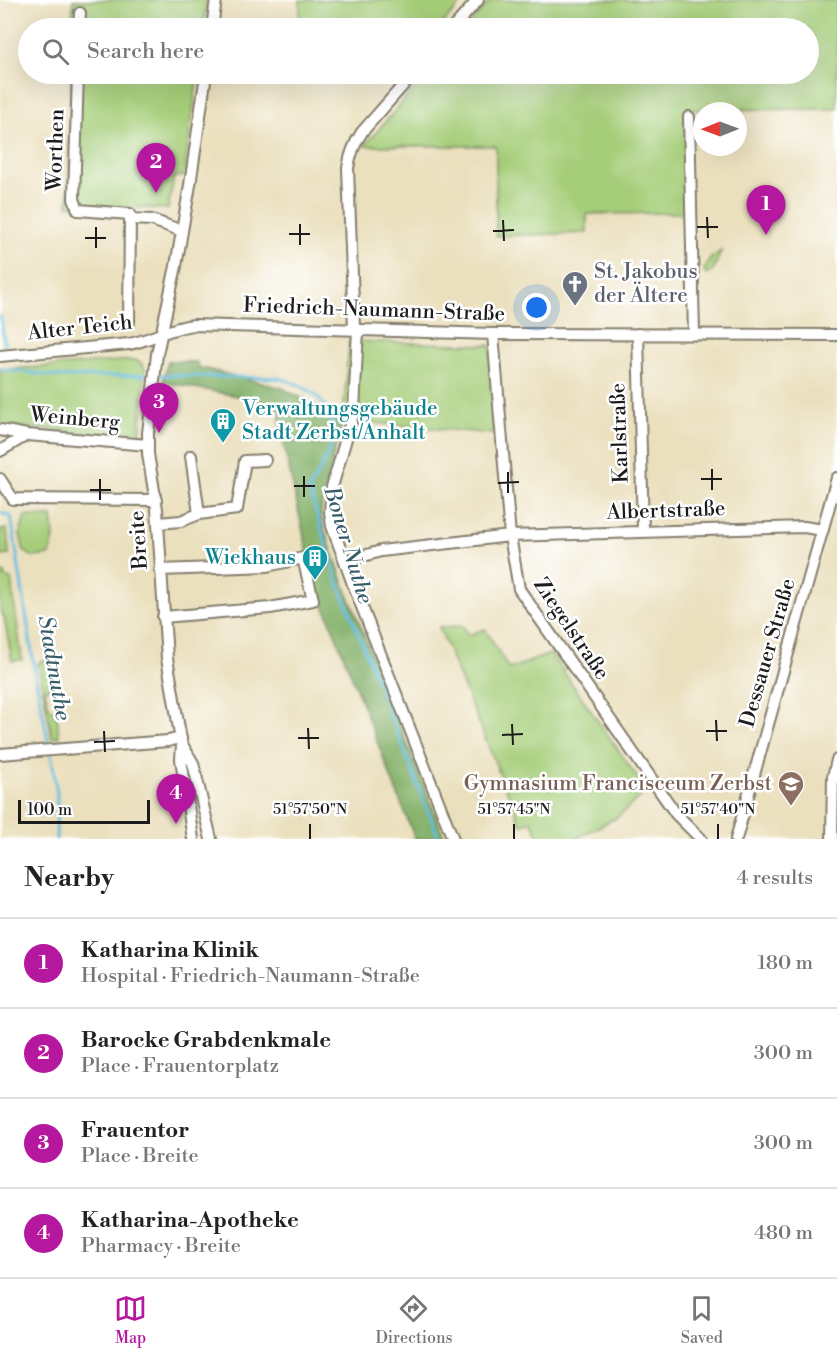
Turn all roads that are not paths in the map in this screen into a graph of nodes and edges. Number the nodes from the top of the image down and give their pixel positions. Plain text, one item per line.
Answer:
1 (216, 0) edge
2 (478, 0) edge
3 (80, 13) dead end
4 (80, 18) edge
5 (213, 18) edge
6 (462, 18) edge
7 (78, 84) edge
8 (205, 84) edge
9 (404, 84) edge
10 (689, 117) dead end
11 (130, 216) junction
12 (182, 231) junction
13 (129, 322) dead end
14 (356, 329) junction
15 (162, 332) junction
16 (493, 334) junction
17 (638, 334) junction
18 (694, 334) junction
19 (837, 335) edge
20 (0, 356) edge
21 (0, 430) edge
22 (27, 435) junction
23 (148, 445) junction
24 (0, 451) edge
25 (191, 456) dead end
26 (265, 460) dead end
27 (837, 478) edge
28 (0, 479) edge
29 (156, 500) junction
30 (199, 514) junction
31 (158, 523) junction
32 (823, 530) junction
33 (643, 531) junction
34 (510, 536) junction
35 (353, 559) dead end
36 (160, 570) junction
37 (163, 617) junction
38 (182, 742) junction
39 (0, 754) edge
40 (837, 760) edge
41 (193, 839) edge
42 (211, 839) edge
43 (453, 839) edge
44 (701, 839) edge
45 (736, 839) edge
46 (832, 839) edge

1 - 5 street
2 - 6 street
3 - 4 street
7 - 11 street, Worthen
8 - 12 street, Breite
9 - 14 street
10 - 18 street
11 - 12 street
11 - 13 street
12 - 15 street, Breite
14 - 15 street, Friedrich-Naumann-Straße
14 - 16 street, Friedrich-Naumann-Straße
14 - 43 street
15 - 20 street, Alter Teich
15 - 23 street, Breite
16 - 17 street, Friedrich-Naumann-Straße
16 - 34 street, Ziegelstraße
17 - 18 street, Friedrich-Naumann-Straße
17 - 33 street, Karlstraße
18 - 19 street, Friedrich-Naumann-Straße
21 - 22 street, Weinberg
22 - 23 street, Weinberg
22 - 24 street
23 - 29 street, Breite
25 - 30 street
26 - 30 street
27 - 32 street, Dessauer Straße
28 - 29 street
29 - 31 street, Breite
30 - 31 street
31 - 36 street, Breite
32 - 33 street, Albertstraße
32 - 45 street, Dessauer Straße
33 - 34 street, Albertstraße
34 - 35 street, Albertstraße
34 - 44 street, Ziegelstraße
36 - 37 street, Breite
36 - 37 street
37 - 38 street, Breite
38 - 39 street
38 - 41 street, Breite
38 - 42 street, Breite
40 - 46 street

